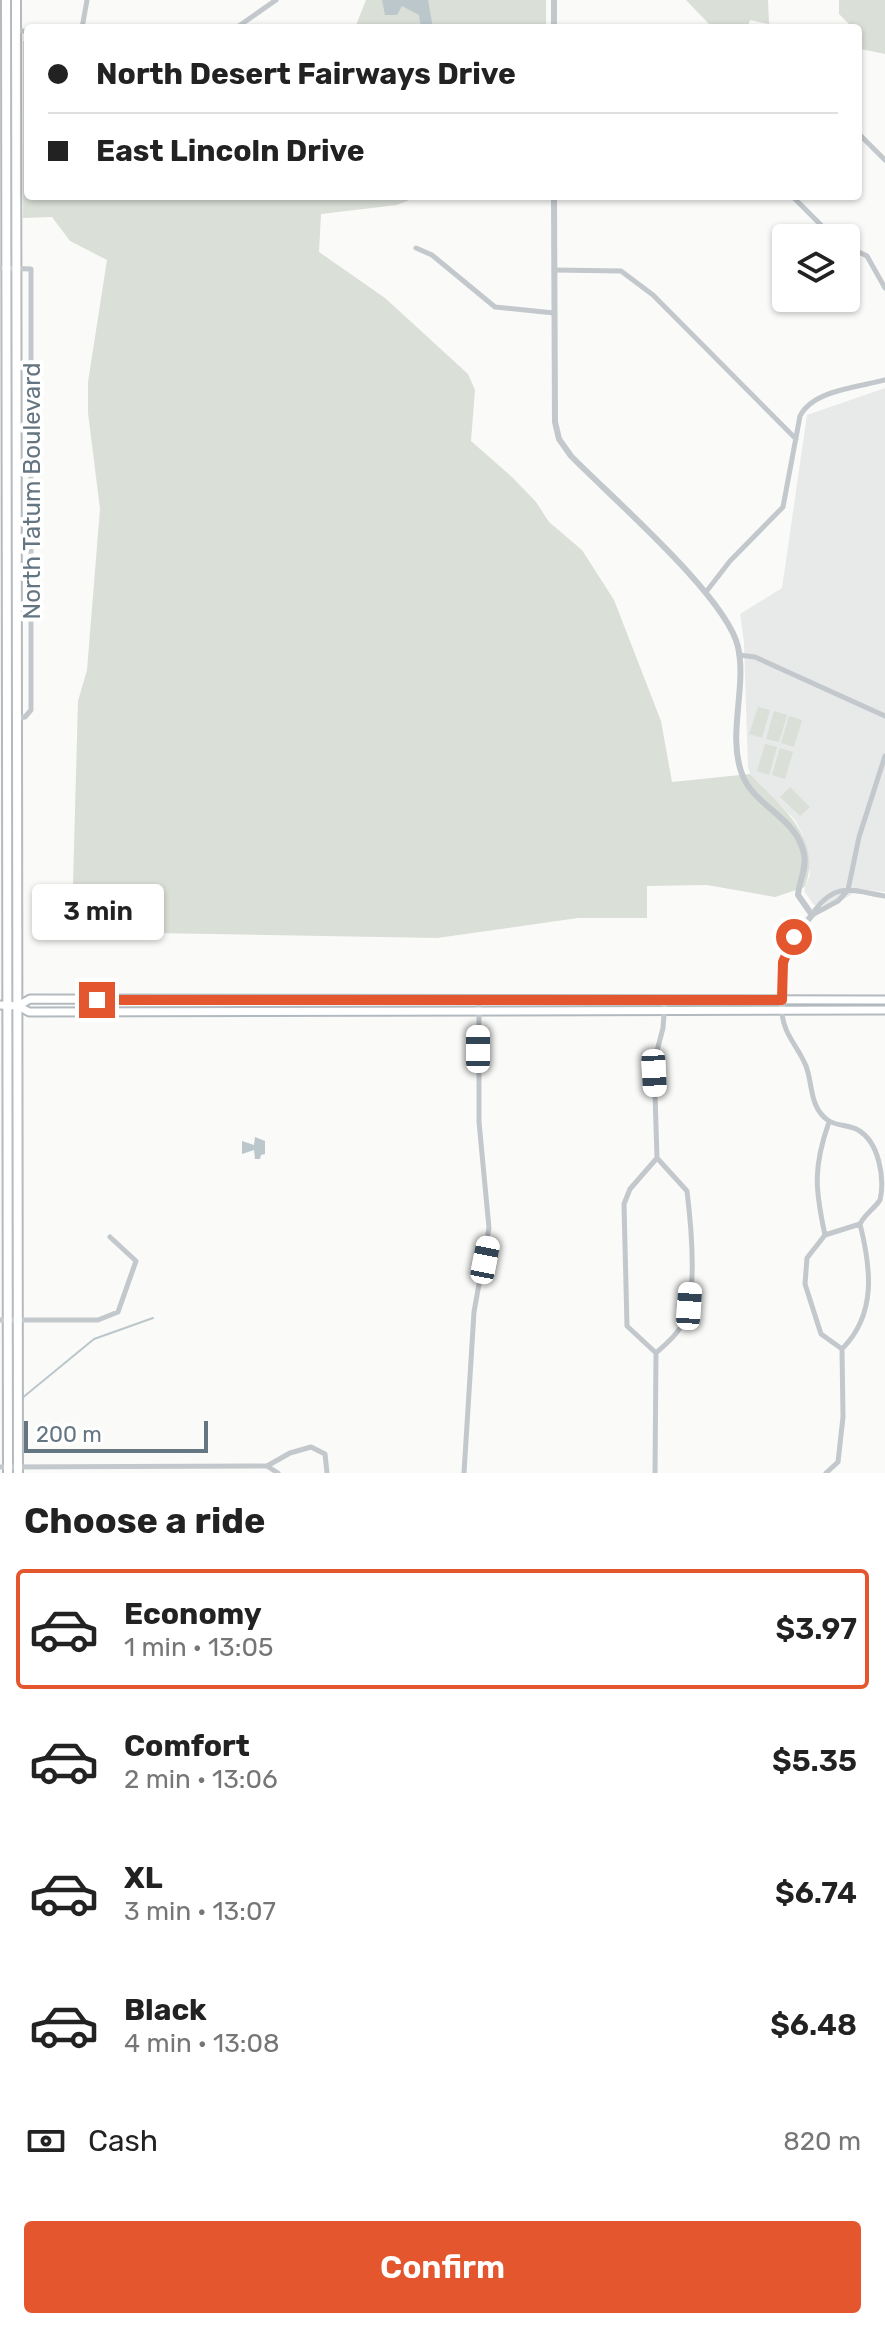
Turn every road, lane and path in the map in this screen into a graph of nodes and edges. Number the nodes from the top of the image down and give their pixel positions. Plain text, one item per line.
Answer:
1 (6, 0) edge
2 (16, 0) edge
3 (87, 0) edge
4 (276, 0) edge
5 (554, 0) edge
6 (83, 24) edge
7 (242, 24) edge
8 (554, 24) edge
9 (11, 31) junction
10 (24, 31) edge
11 (7, 103) edge
12 (862, 137) edge
13 (885, 160) edge
14 (554, 200) edge
15 (796, 200) edge
16 (820, 224) edge
17 (416, 248) dead end
18 (860, 253) edge
19 (8, 269) edge
20 (554, 270) junction
21 (885, 288) edge
22 (554, 313) junction
23 (885, 380) edge
24 (796, 439) junction
25 (3, 537) edge
26 (17, 537) junction
27 (706, 592) junction
28 (739, 655) junction
29 (885, 716) edge
30 (7, 718) junction
31 (18, 718) junction
32 (885, 756) edge
33 (885, 770) edge
34 (880, 776) junction
35 (8, 814) edge
36 (848, 890) junction
37 (885, 896) edge
38 (812, 915) junction
39 (479, 1000) junction
40 (665, 1000) junction
41 (782, 1000) junction
42 (885, 1000) edge
43 (4, 1006) edge
44 (18, 1006) junction
45 (479, 1010) junction
46 (665, 1010) junction
47 (782, 1010) junction
48 (885, 1010) edge
49 (829, 1122) junction
50 (4, 1134) edge
51 (18, 1135) junction
52 (657, 1158) junction
53 (860, 1224) junction
54 (825, 1235) junction
55 (110, 1237) dead end
56 (8, 1320) edge
57 (842, 1349) junction
58 (656, 1353) junction
59 (267, 1466) junction
60 (11, 1469) edge
61 (278, 1473) edge
62 (327, 1473) edge
63 (464, 1473) edge
64 (655, 1473) edge
65 (826, 1473) edge

1 - 9 main road, North Tatum Boulevard
2 - 9 main road, North Tatum Boulevard
3 - 6 street
4 - 7 street
5 - 8 street
9 - 10 street
9 - 11 main road, North Tatum Boulevard
11 - 19 main road, North Tatum Boulevard
12 - 13 street
14 - 20 street
15 - 16 street
17 - 22 street
18 - 21 street
19 - 25 main road, North Tatum Boulevard
19 - 26 main road, North Tatum Boulevard
19 - 31 street, North Tatum Boulevard
20 - 22 street
20 - 24 street
22 - 27 street
23 - 24 street
24 - 27 street
25 - 26 street
25 - 30 main road, North Tatum Boulevard
26 - 31 main road, North Tatum Boulevard
27 - 28 street
28 - 29 street
28 - 38 street
30 - 31 street
30 - 35 main road, North Tatum Boulevard
31 - 35 main road, North Tatum Boulevard
32 - 34 street
33 - 34 street
34 - 36 street
35 - 43 main road, North Tatum Boulevard
35 - 44 main road, North Tatum Boulevard
36 - 37 street
36 - 38 street
36 - 38 street
38 - 41 street
39 - 40 main road
39 - 44 main road
39 - 45 street
40 - 41 main road
40 - 46 street
41 - 42 main road
41 - 47 street
43 - 44 main road
43 - 50 main road, North Tatum Boulevard
44 - 45 main road
44 - 51 main road, North Tatum Boulevard
45 - 46 main road
45 - 63 street
46 - 47 main road
46 - 52 street
47 - 48 main road
47 - 49 street
49 - 53 street
49 - 54 street
50 - 51 street
50 - 56 main road, North Tatum Boulevard
51 - 56 main road, North Tatum Boulevard
52 - 58 street
52 - 58 street
53 - 54 street
53 - 57 street
54 - 57 street
55 - 56 street
56 - 60 main road, North Tatum Boulevard
57 - 65 street
58 - 64 street
59 - 60 street
59 - 61 street
59 - 62 street

